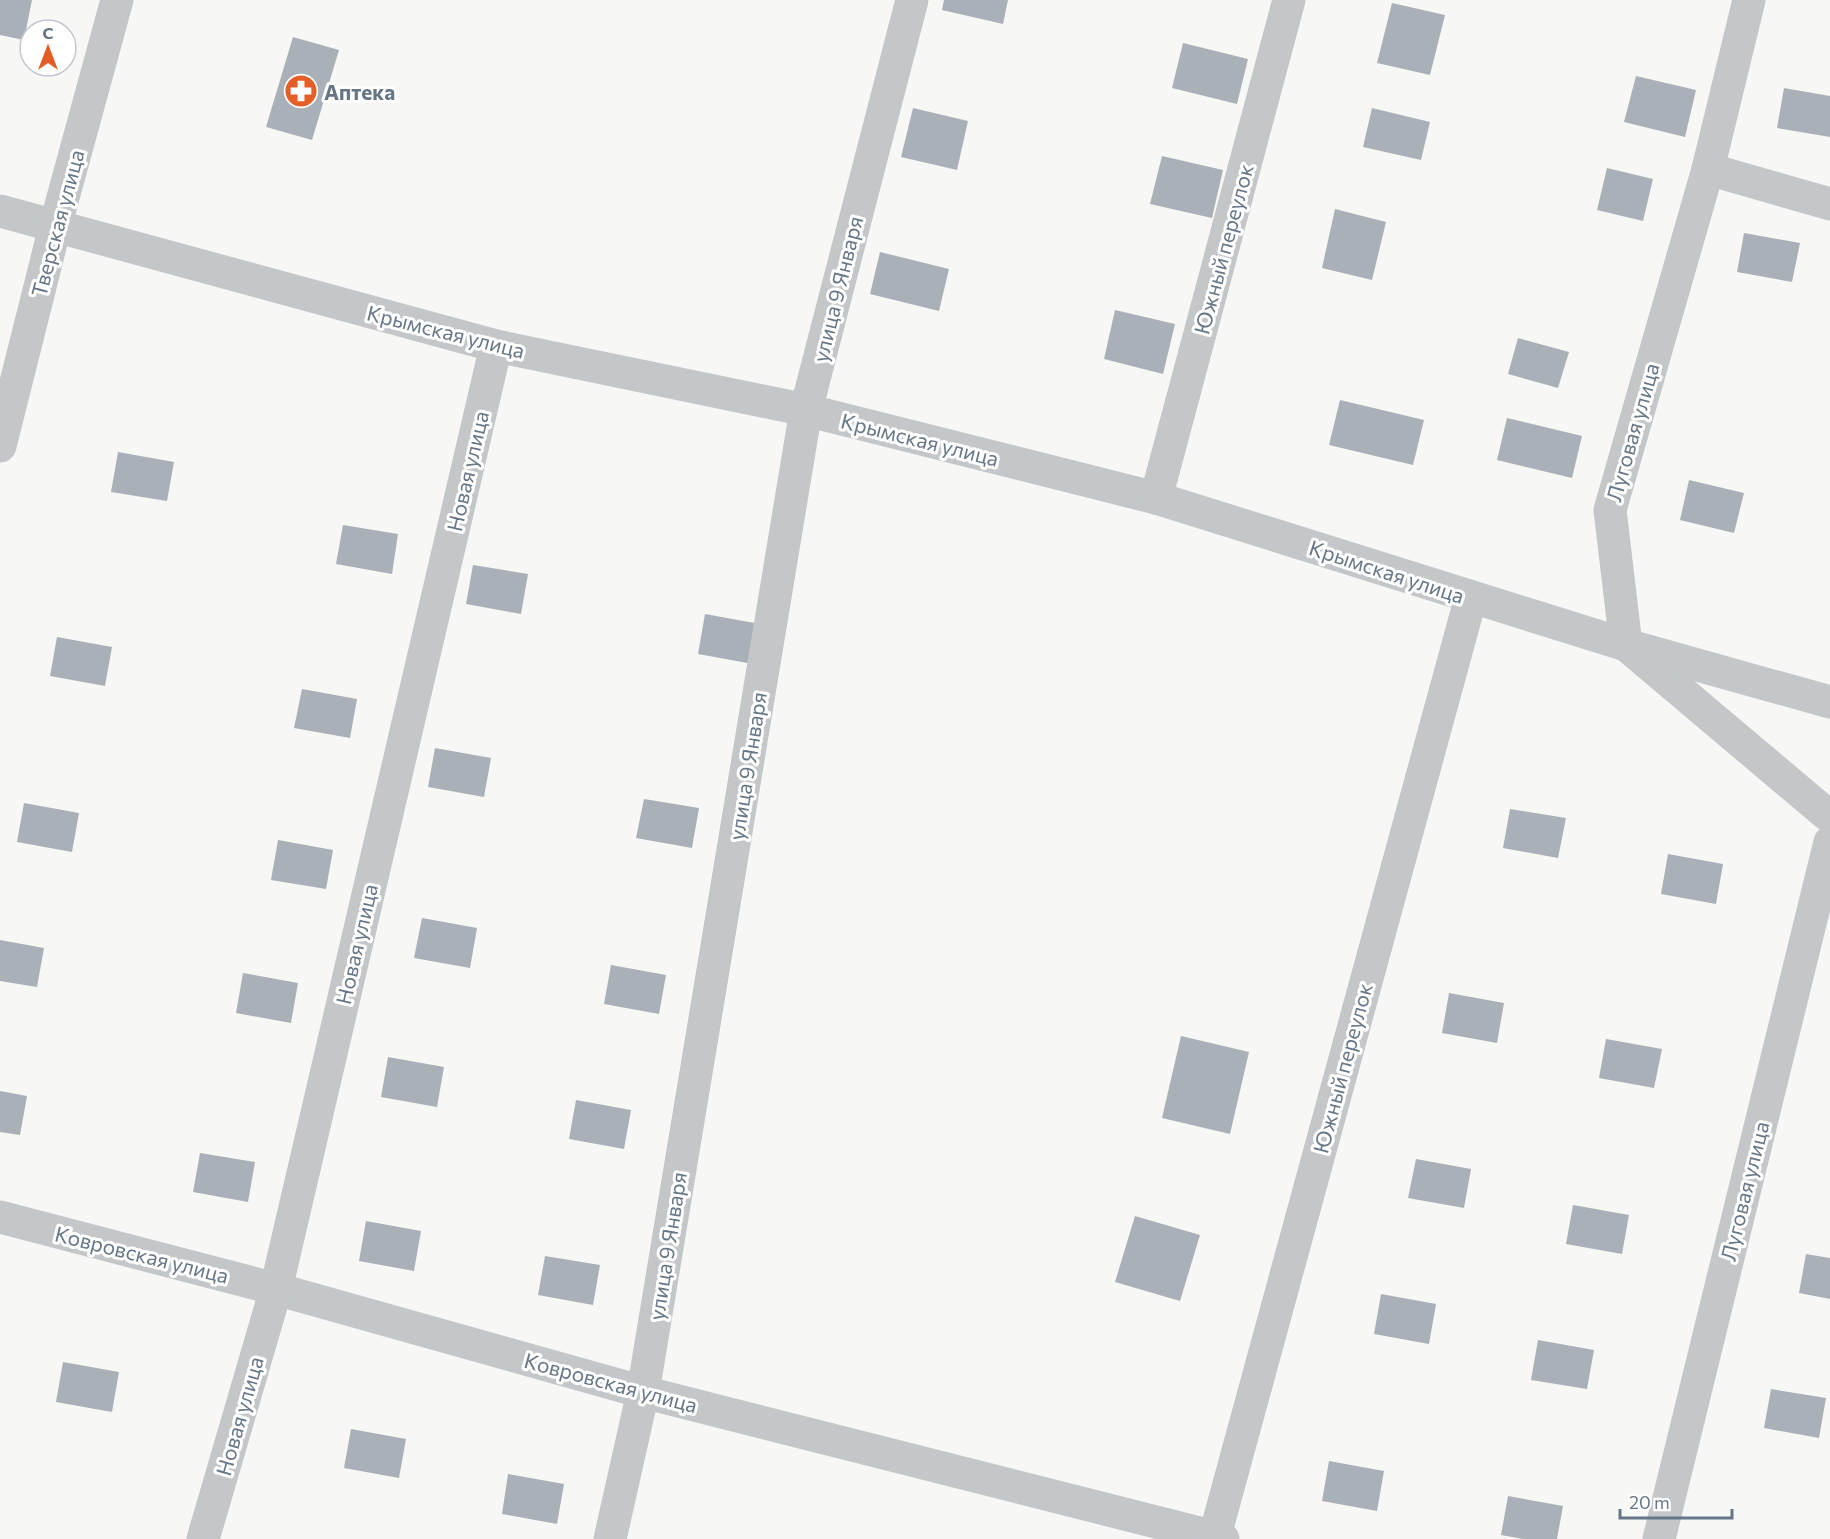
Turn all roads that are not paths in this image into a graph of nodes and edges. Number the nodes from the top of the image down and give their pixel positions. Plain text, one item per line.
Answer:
1 (117, 0) edge
2 (912, 0) edge
3 (1289, 0) edge
4 (1749, 0) edge
5 (1708, 169) junction
6 (1830, 204) edge
7 (0, 211) edge
8 (55, 227) junction
9 (496, 346) junction
10 (806, 410) junction
11 (0, 446) edge
12 (1156, 498) junction
13 (1471, 597) junction
14 (1626, 645) junction
15 (1830, 702) edge
16 (1830, 817) edge
17 (1830, 842) edge
18 (0, 1217) edge
19 (276, 1289) junction
20 (643, 1392) junction
21 (1217, 1538) edge
22 (203, 1539) edge
23 (610, 1539) edge
24 (1659, 1539) edge

1 - 8 street, Тверская улица
2 - 10 street, улица 9 Января
3 - 12 street, Южный переулок
4 - 5 street, Луговая улица
5 - 6 street
5 - 14 street, Луговая улица
7 - 8 street, Крымская улица
8 - 9 street, Крымская улица
8 - 11 street, Тверская улица
9 - 10 street, Крымская улица
9 - 19 street, Новая улица
10 - 12 street, Крымская улица
10 - 20 street, улица 9 Января
12 - 13 street, Крымская улица
13 - 14 street, Крымская улица
13 - 21 street, Южный переулок
14 - 15 street, Крымская улица
14 - 16 street
17 - 24 street, Луговая улица
18 - 19 street, Ковровская улица
19 - 20 street, Ковровская улица
19 - 22 street, Новая улица
20 - 21 street, Ковровская улица
20 - 23 street, улица 9 Января

